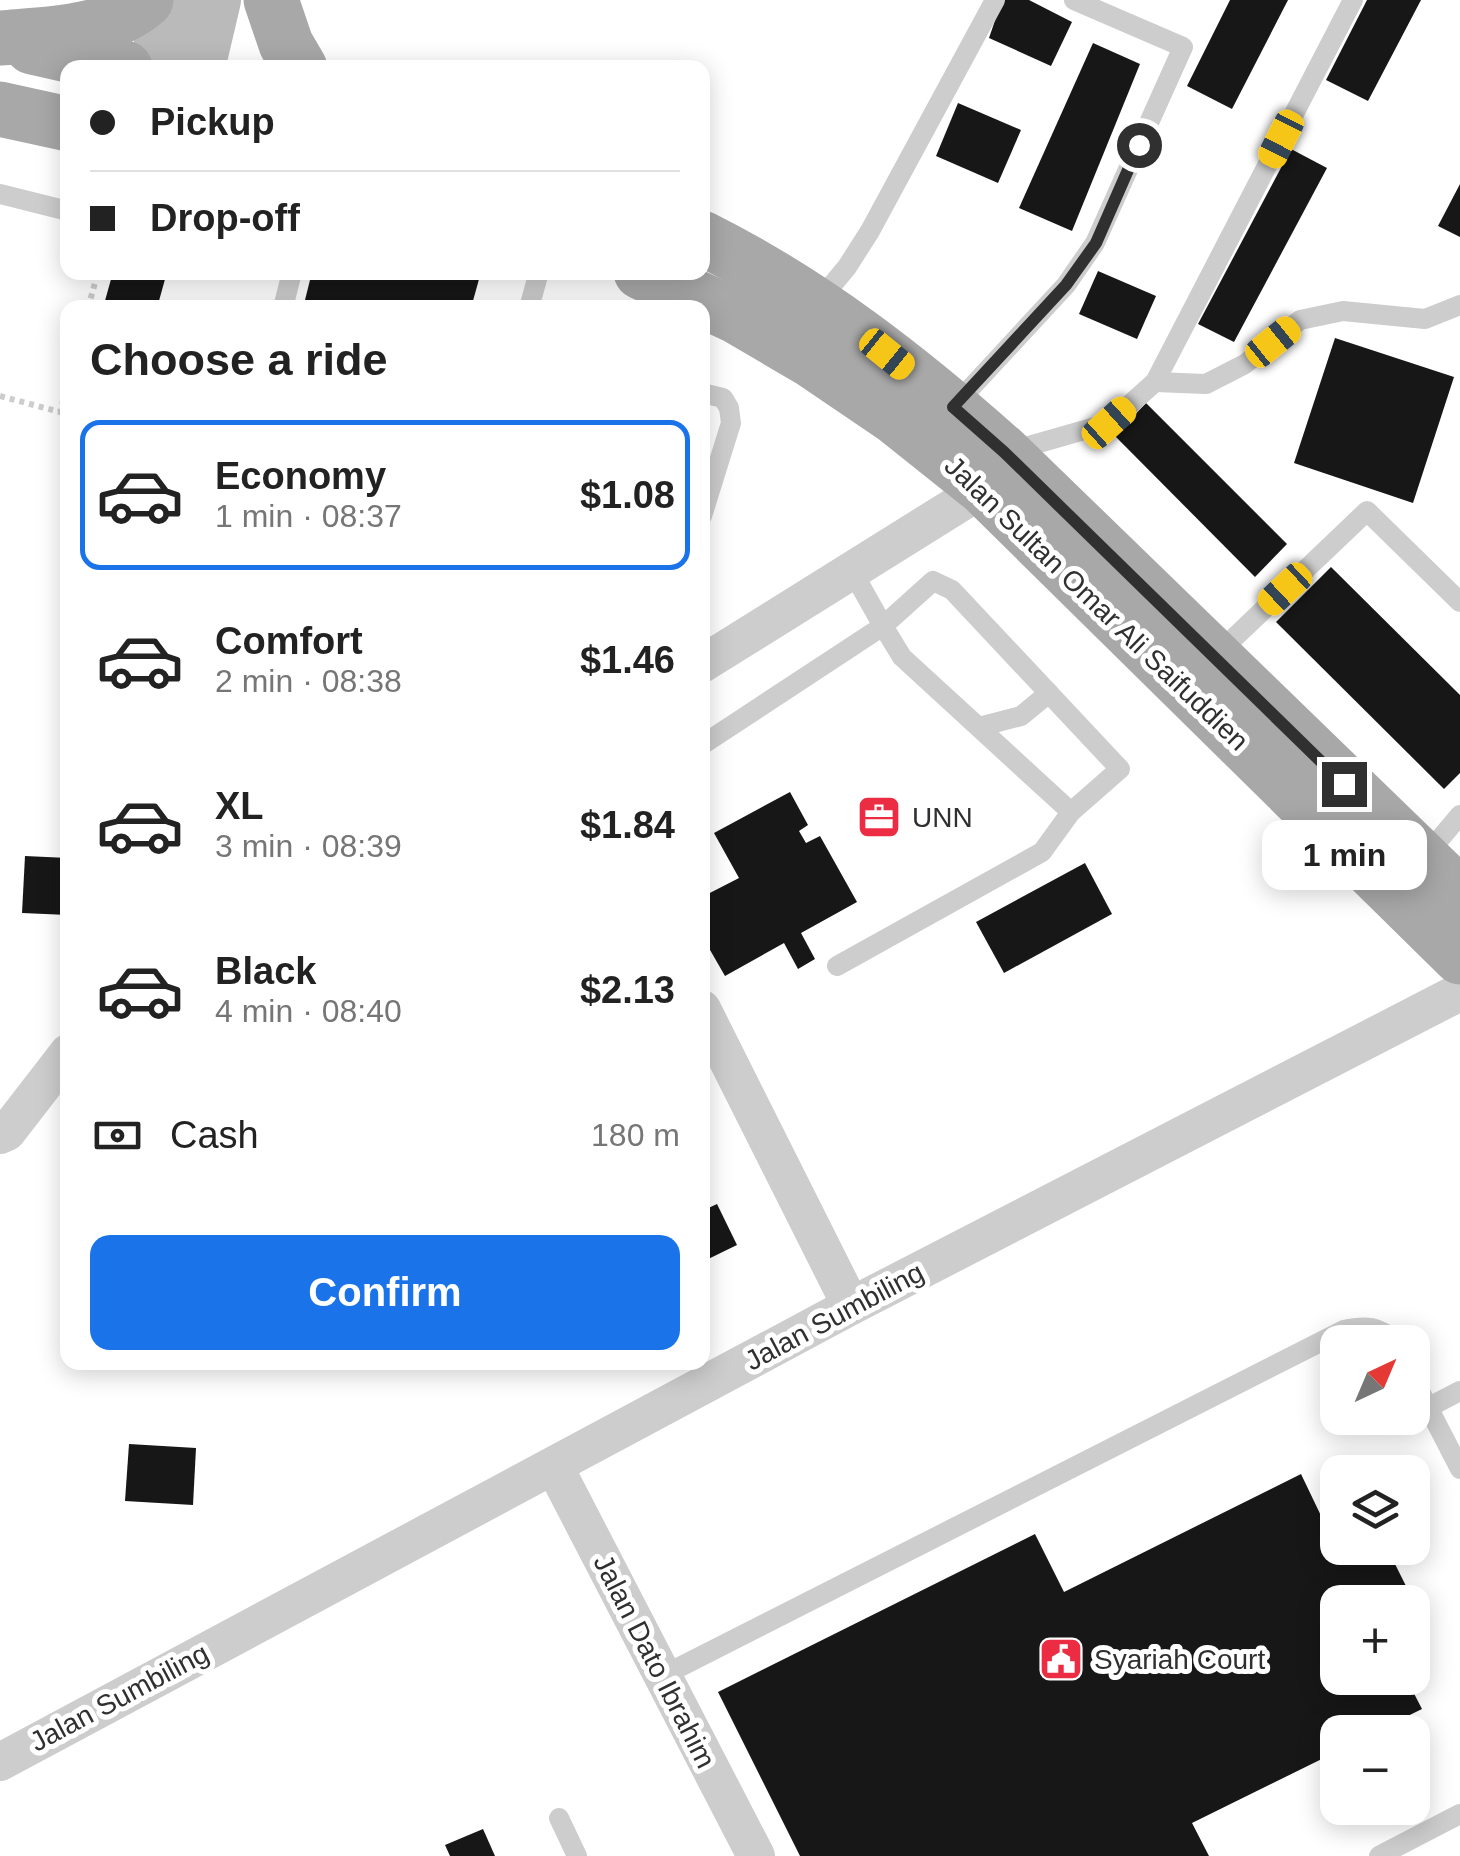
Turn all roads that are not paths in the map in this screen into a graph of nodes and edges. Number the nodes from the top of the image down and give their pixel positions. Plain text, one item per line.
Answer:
1 (146, 0) edge
2 (171, 0) edge
3 (215, 0) edge
4 (271, 0) edge
5 (995, 0) edge
6 (1074, 0) edge
7 (1354, 0) edge
8 (0, 39) edge
9 (91, 60) edge
10 (156, 60) edge
11 (201, 60) edge
12 (295, 60) edge
13 (0, 109) edge
14 (60, 122) edge
15 (0, 194) edge
16 (60, 210) edge
17 (710, 243) edge
18 (659, 280) edge
19 (702, 300) edge
20 (710, 304) edge
21 (816, 304) junction
22 (1460, 305) edge
23 (1155, 382) junction
24 (710, 394) edge
25 (953, 407) junction
26 (994, 470) junction
27 (710, 490) edge
28 (852, 569) junction
29 (1460, 602) edge
30 (884, 626) junction
31 (1214, 657) junction
32 (710, 659) edge
33 (1049, 694) junction
34 (979, 726) junction
35 (710, 740) edge
36 (1071, 812) junction
37 (1460, 815) edge
38 (1441, 878) edge
39 (1460, 957) edge
40 (837, 966) dead end
41 (1460, 992) edge
42 (710, 1025) edge
43 (60, 1063) edge
44 (0, 1135) edge
45 (851, 1306) junction
46 (1320, 1342) edge
47 (1460, 1391) edge
48 (1430, 1406) edge
49 (1430, 1409) edge
50 (554, 1466) junction
51 (1460, 1469) edge
52 (662, 1676) junction
53 (0, 1762) edge
54 (1460, 1814) edge
55 (559, 1818) dead end
56 (577, 1856) edge
57 (756, 1856) edge
58 (1378, 1856) edge

1 - 8 main road
2 - 10 main road
3 - 11 main road
4 - 12 main road
5 - 21 lane
6 - 25 lane
7 - 23 lane
8 - 9 main road
13 - 14 main road
15 - 16 lane
17 - 21 main road, Jalan Sultan Omar Ali Saifuddien
18 - 19 main road, Jalan Sultan Omar Ali Saifuddien
20 - 26 main road, Jalan Sultan Omar Ali Saifuddien
21 - 25 main road, Jalan Sultan Omar Ali Saifuddien
22 - 23 lane
23 - 26 lane
24 - 27 lane
25 - 26 main road, Jalan Sultan Omar Ali Saifuddien
26 - 28 street
26 - 31 main road, Jalan Sultan Omar Ali Saifuddien
26 - 39 main road, Jalan Sultan Omar Ali Saifuddien
28 - 30 lane
28 - 32 street
29 - 31 lane
30 - 33 lane
30 - 34 lane
30 - 35 lane
31 - 38 main road, Jalan Sultan Omar Ali Saifuddien
33 - 34 lane
33 - 36 lane
34 - 36 lane
36 - 40 lane
37 - 38 lane
41 - 45 street, Jalan Sumbiling
42 - 45 street
43 - 44 street
45 - 50 street, Jalan Sumbiling
46 - 52 lane
47 - 48 lane
49 - 51 lane
50 - 52 street, Jalan Dato Ibrahim
50 - 53 street, Jalan Sumbiling
52 - 57 street, Jalan Dato Ibrahim
54 - 58 lane
55 - 56 lane

